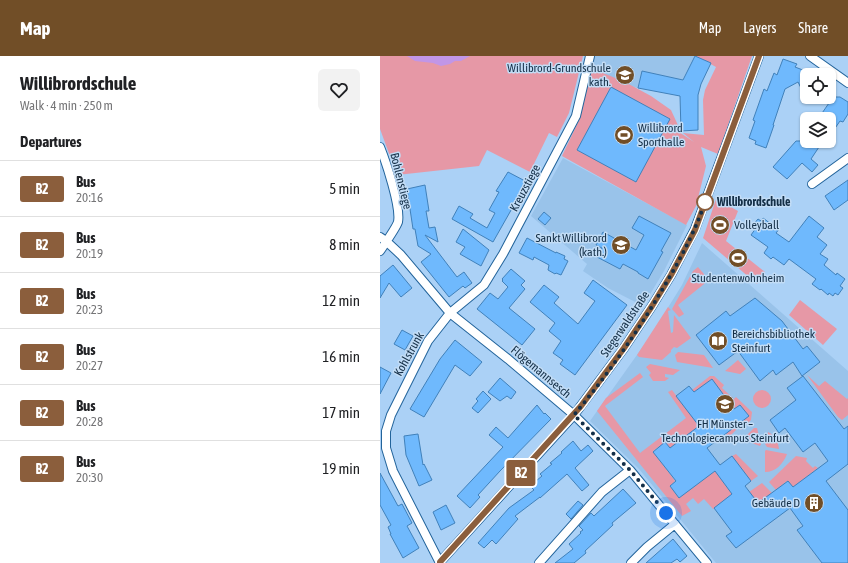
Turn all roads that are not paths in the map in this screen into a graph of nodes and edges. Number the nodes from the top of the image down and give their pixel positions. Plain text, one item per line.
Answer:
1 (590, 56) edge
2 (759, 56) edge
3 (810, 56) edge
4 (848, 83) edge
5 (380, 147) edge
6 (848, 158) edge
7 (812, 184) dead end
8 (383, 239) edge
9 (380, 251) edge
10 (450, 313) junction
11 (574, 415) junction
12 (630, 470) junction
13 (675, 524) junction
14 (541, 560) edge
15 (440, 562) edge
16 (631, 563) edge
17 (706, 563) edge

1 - 10 street, Kreuzstiege
2 - 11 street, Stegerwaldstraße
3 - 4 street
5 - 8 street, Bohlenstiege
6 - 7 street
8 - 9 street, Bohlenstiege
8 - 10 street
10 - 11 street, Flögemannsesch
10 - 15 street, Kohlstrunk
11 - 12 street, Flögemannsesch
11 - 15 street, Stegerwaldstraße
12 - 13 street, Flögemannsesch
12 - 14 street
13 - 16 street
13 - 17 street, Flögemannsesch

